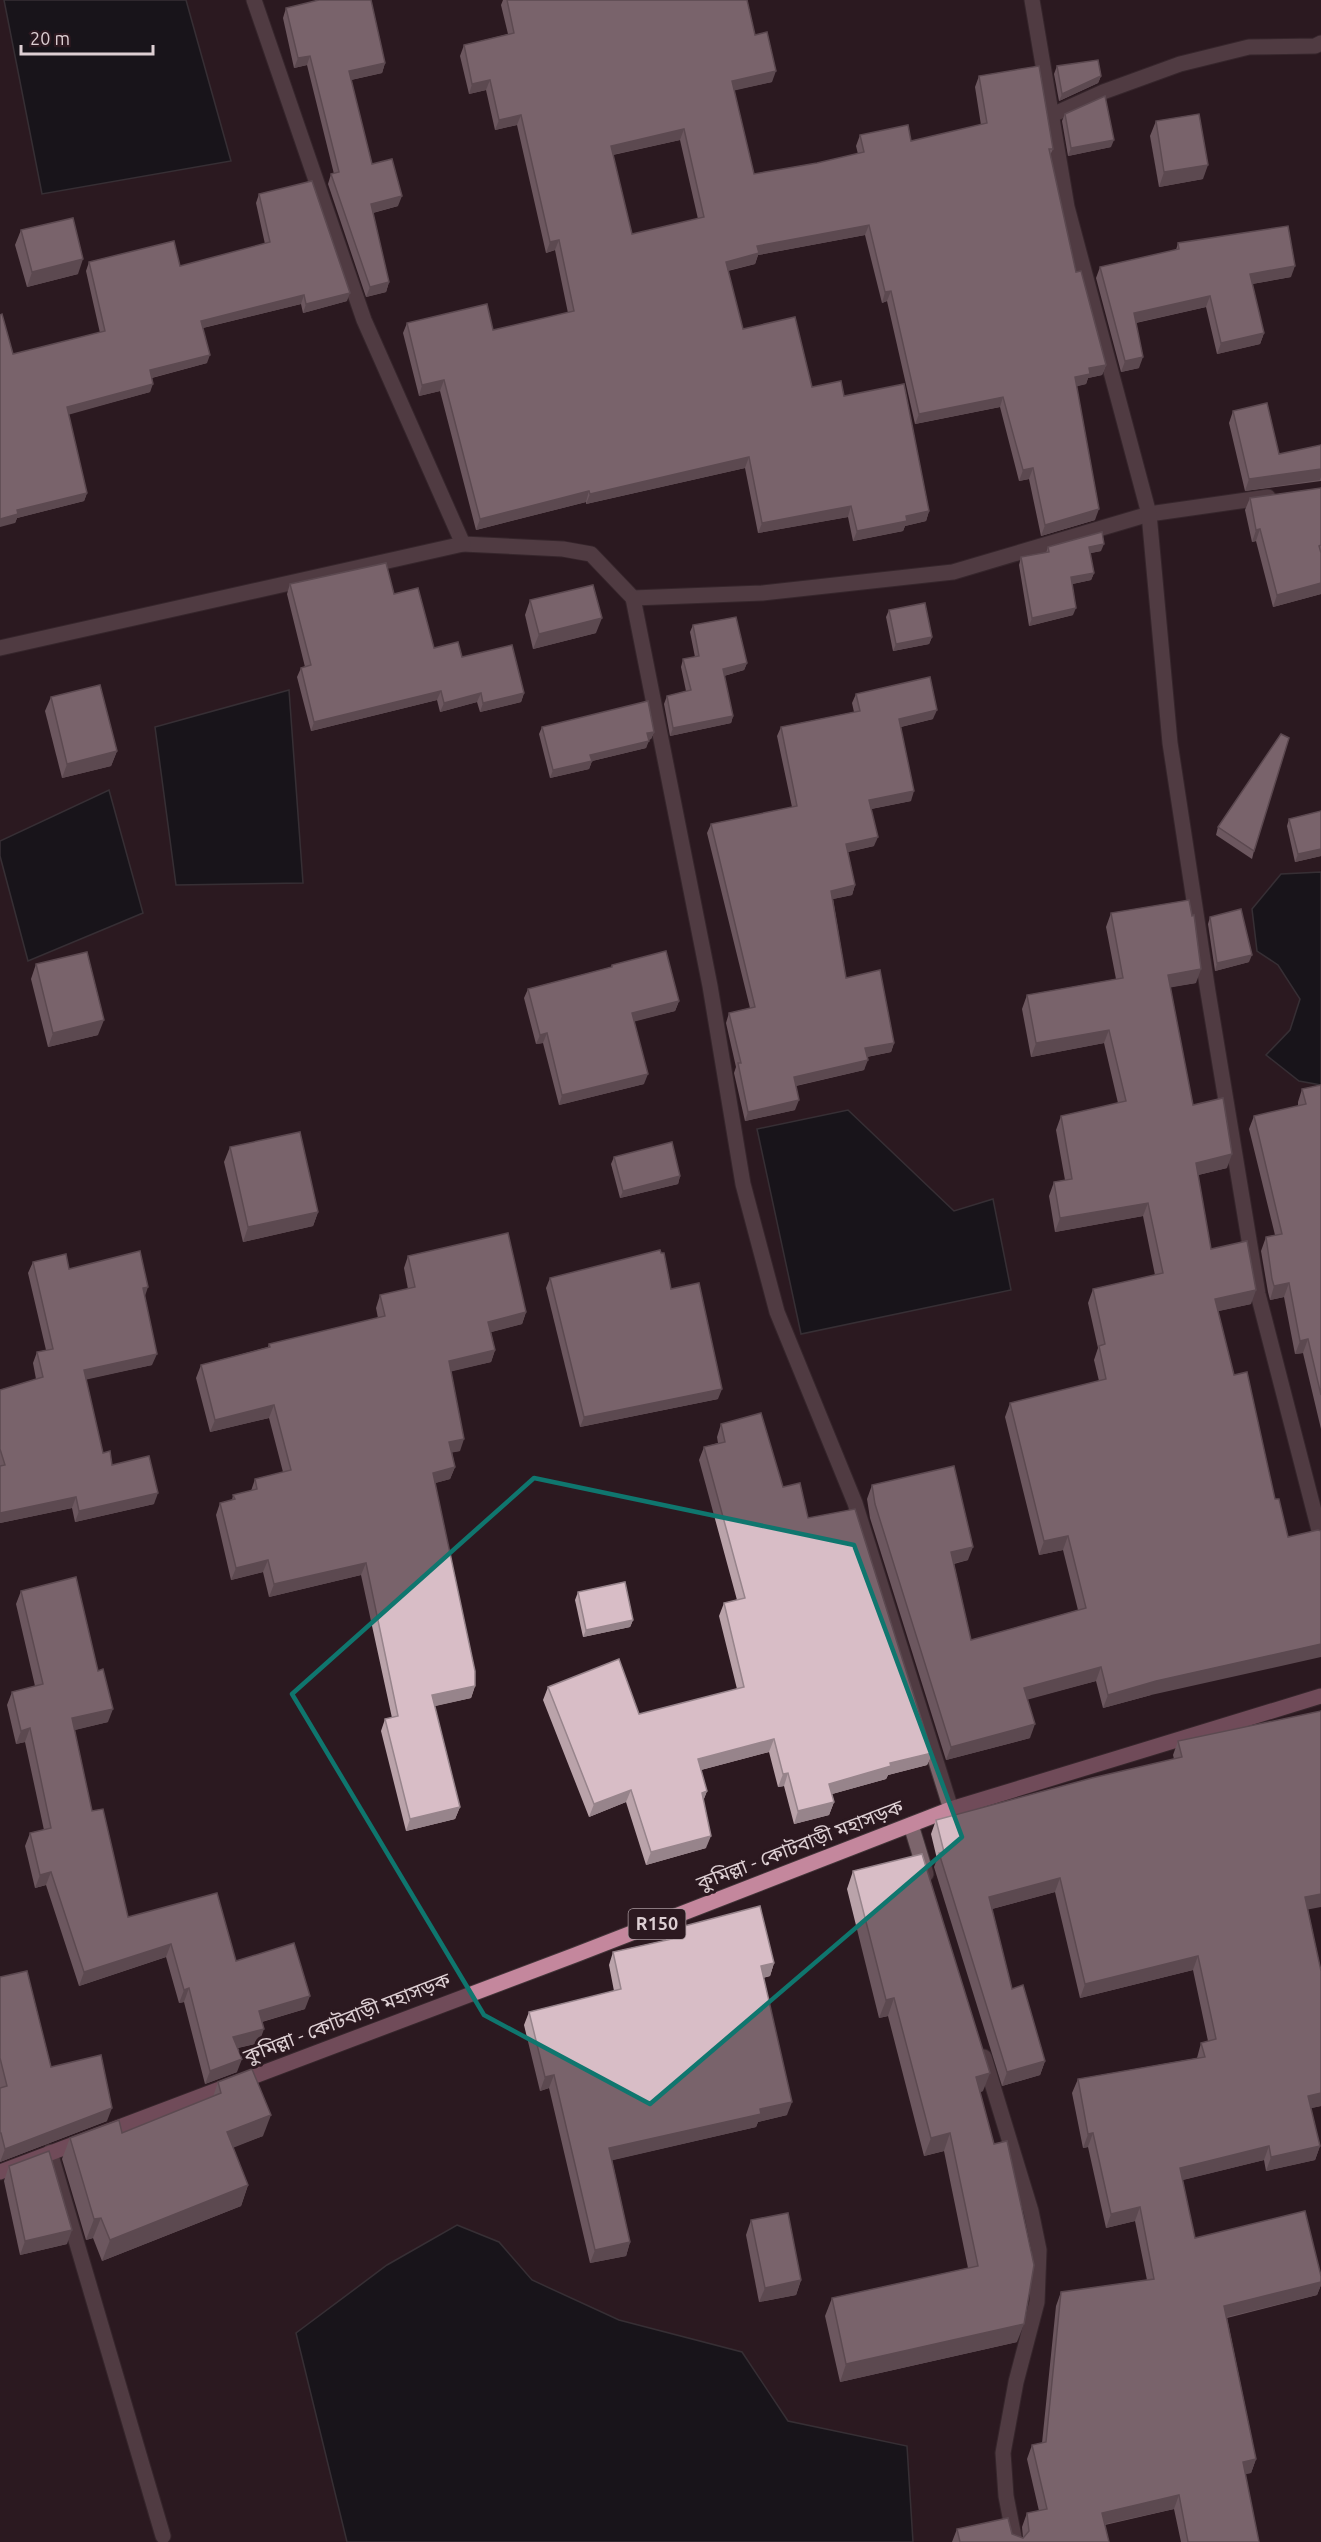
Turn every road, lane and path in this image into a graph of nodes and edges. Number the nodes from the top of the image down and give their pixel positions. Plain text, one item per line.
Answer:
1 (254, 0) edge
2 (1032, 0) edge
3 (1321, 43) edge
4 (1052, 115) junction
5 (1287, 495) edge
6 (1149, 514) junction
7 (463, 544) junction
8 (633, 598) junction
9 (0, 648) edge
10 (1321, 1538) edge
11 (1321, 1696) edge
12 (951, 1809) junction
13 (911, 1825) junction
14 (932, 1893) edge
15 (978, 2039) edge
16 (50, 2152) junction
17 (0, 2172) edge
18 (163, 2536) dead end
19 (1015, 2542) edge

1 - 7 street
2 - 4 street
3 - 4 street
4 - 6 street
5 - 6 street
6 - 8 street
6 - 10 street
7 - 8 street
7 - 9 street
8 - 12 street
11 - 12 main road, কুমিল্লা - কোটবাড়ী মহাসড়ক / R150
12 - 13 main road, কুমিল্লা - কোটবাড়ী মহাসড়ক / R150
13 - 14 street
13 - 16 main road, কুমিল্লা - কোটবাড়ী মহাসড়ক / R150
15 - 19 street
16 - 17 main road, কুমিল্লা - কোটবাড়ী মহাসড়ক / R150
16 - 18 street

